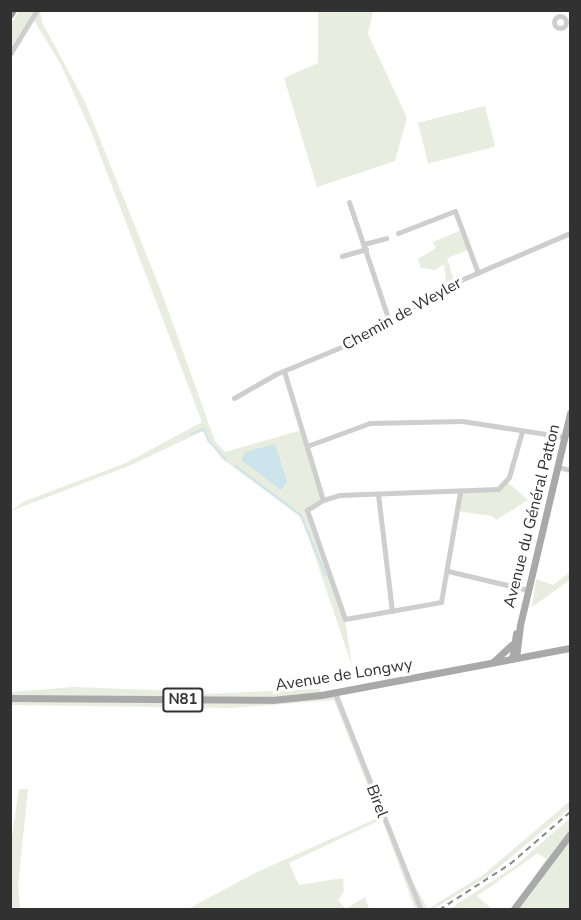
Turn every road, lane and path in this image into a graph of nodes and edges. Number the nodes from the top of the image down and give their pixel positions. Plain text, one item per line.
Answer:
1 (13, 10) edge
2 (36, 13) edge
3 (10, 15) edge
4 (10, 54) edge
5 (349, 202) dead end
6 (398, 233) dead end
7 (570, 233) edge
8 (386, 238) dead end
9 (365, 246) junction
10 (342, 256) dead end
11 (478, 273) junction
12 (388, 321) junction
13 (284, 371) junction
14 (234, 398) dead end
15 (570, 413) edge
16 (522, 431) junction
17 (565, 437) junction
18 (307, 446) junction
19 (558, 467) junction
20 (570, 470) edge
21 (460, 492) junction
22 (378, 494) junction
23 (323, 500) junction
24 (448, 571) junction
25 (528, 590) junction
26 (392, 611) junction
27 (520, 625) junction
28 (512, 643) junction
29 (570, 648) edge
30 (561, 650) junction
31 (514, 658) junction
32 (492, 663) junction
33 (335, 693) junction
34 (10, 698) edge
35 (570, 834) edge
36 (421, 909) edge
37 (513, 909) edge

1 - 3 highway
2 - 4 street
5 - 9 street
6 - 11 street
7 - 11 street, Chemin de Weyler
8 - 9 street
9 - 10 street
9 - 12 street
11 - 12 street, Chemin de Weyler
12 - 13 street, Chemin de Weyler
13 - 14 street, Chemin de Weyler
13 - 18 street
15 - 17 main road, Avenue du Général Patton
16 - 17 street
16 - 18 street
16 - 21 street
17 - 19 main road, Avenue du Général Patton
18 - 23 street
19 - 20 street
19 - 25 main road, Avenue du Général Patton
21 - 22 street
21 - 24 street
22 - 23 street
22 - 26 street
23 - 26 street
24 - 25 street
24 - 26 street
25 - 27 main road, Avenue du Général Patton
27 - 28 main road
27 - 30 main road, N81
27 - 31 main road
28 - 31 main road
28 - 32 main road
29 - 30 main road, Avenue de Longwy / N81
30 - 31 main road, Avenue de Longwy / N81
31 - 32 main road, Avenue de Longwy / N81
32 - 33 main road, Avenue de Longwy / N81
33 - 34 main road, Avenue de Longwy / N81
33 - 36 street, Birel
35 - 37 main road

